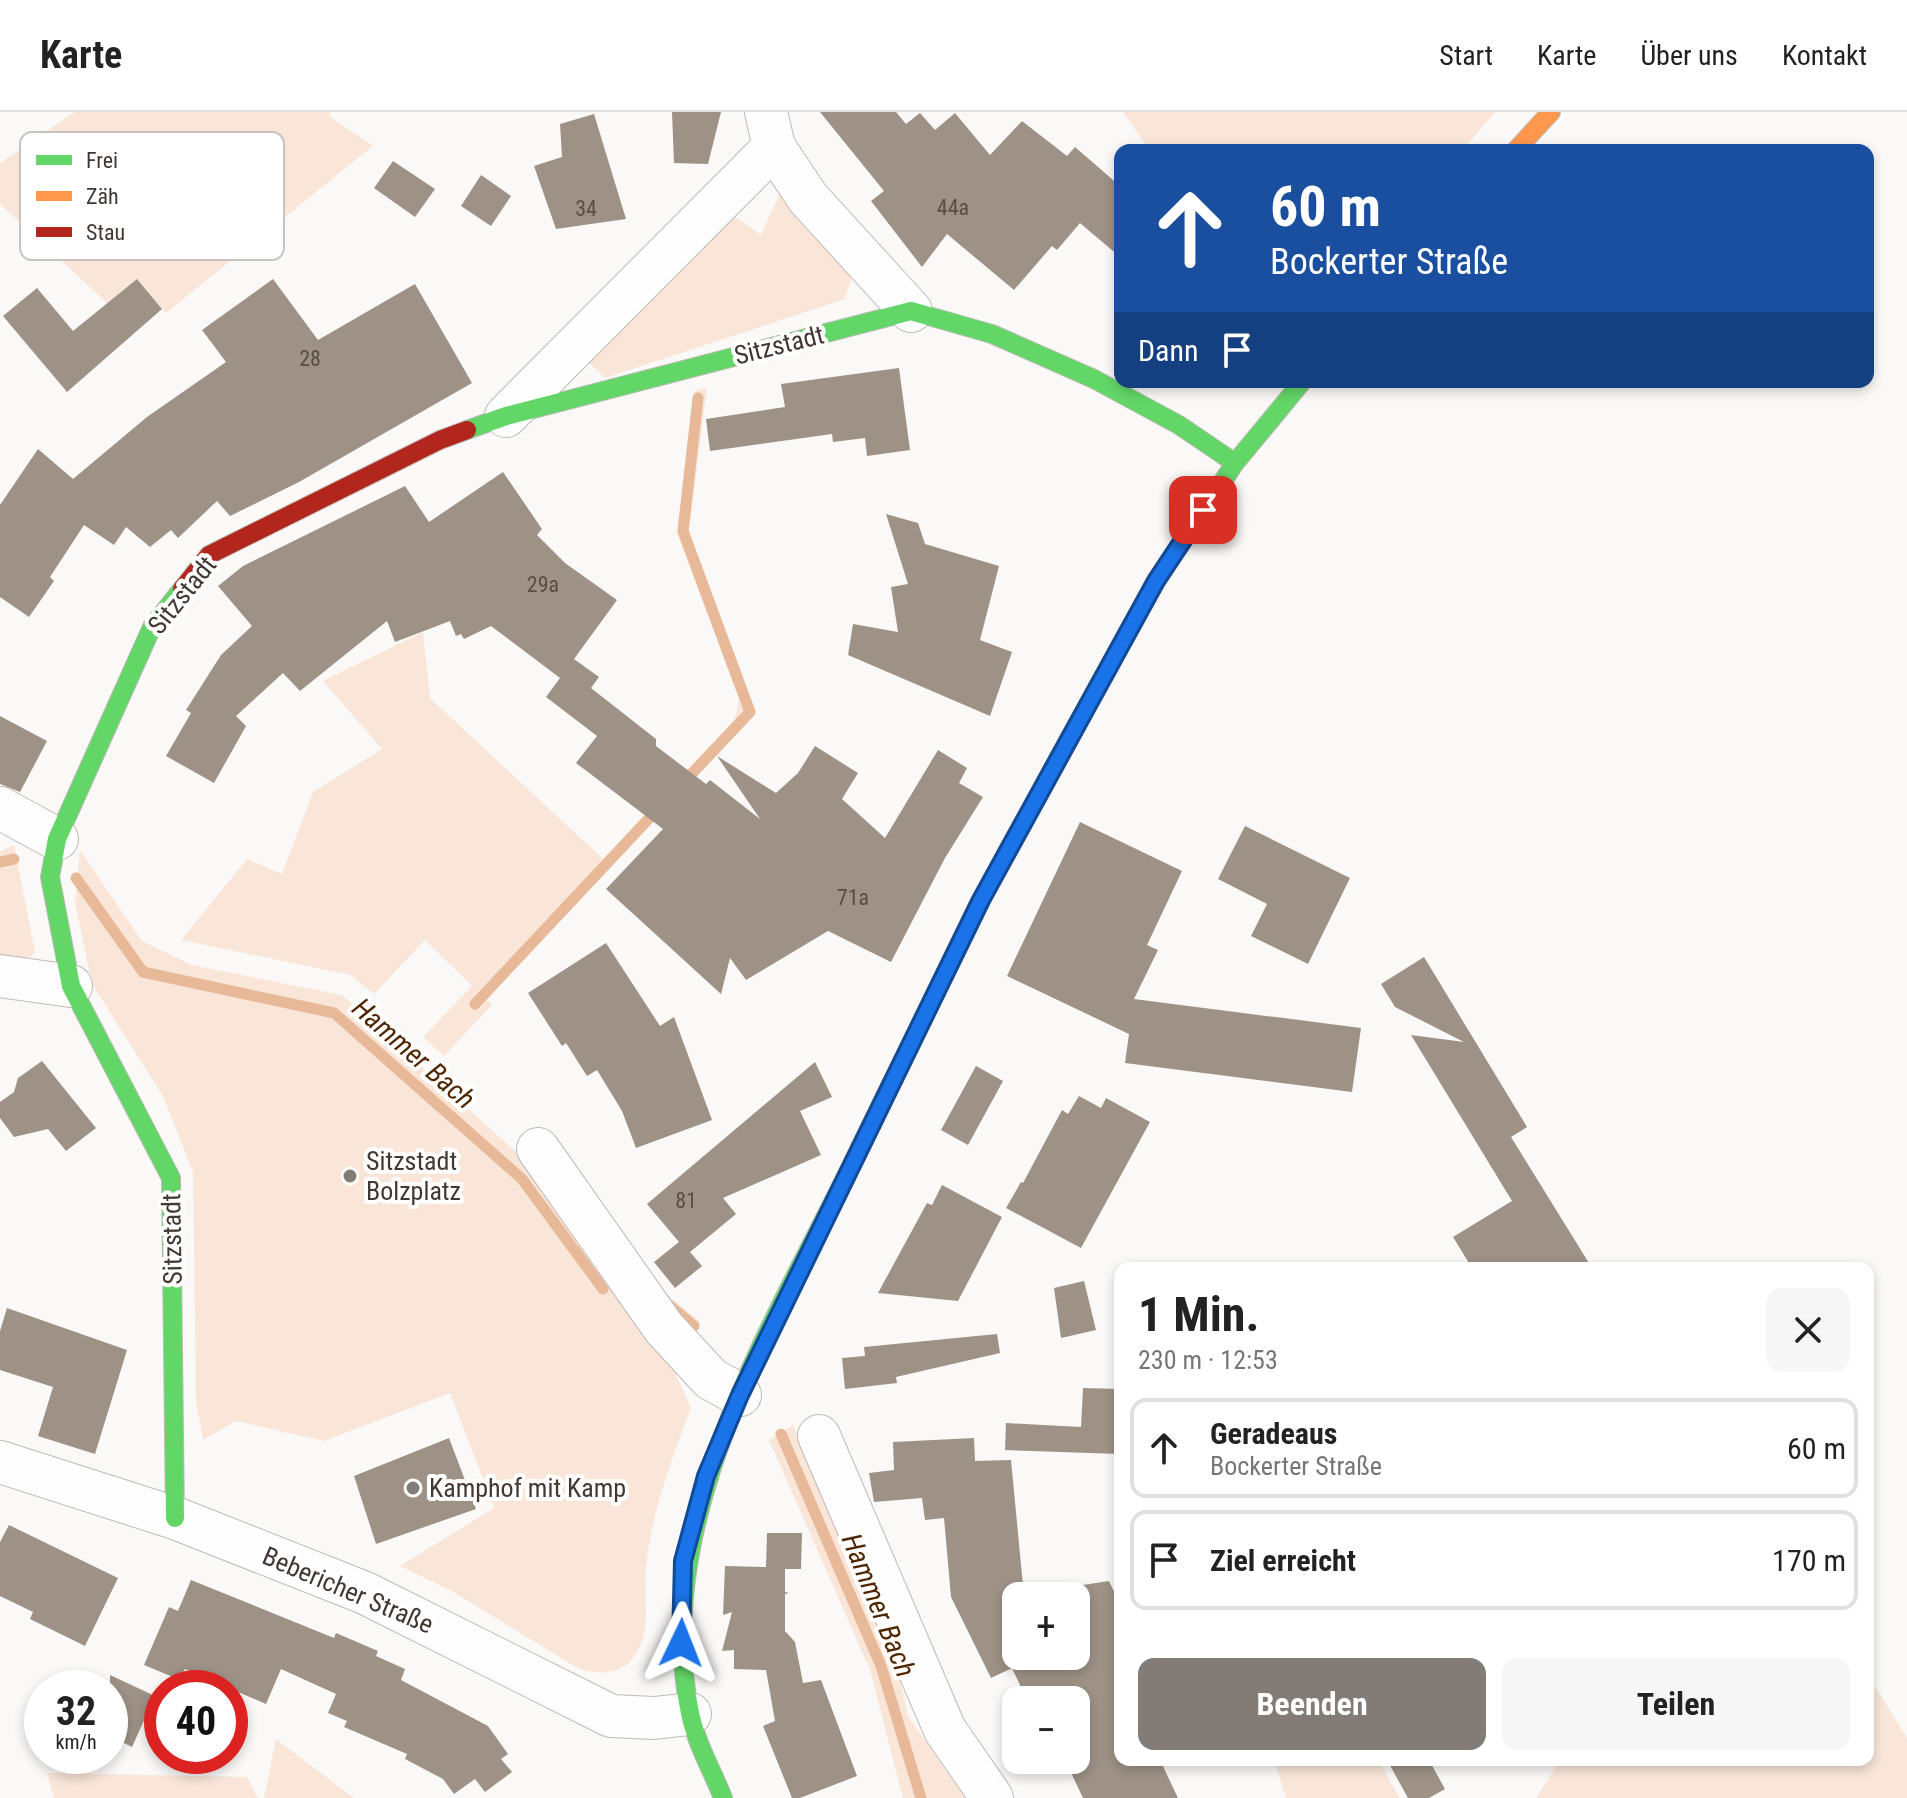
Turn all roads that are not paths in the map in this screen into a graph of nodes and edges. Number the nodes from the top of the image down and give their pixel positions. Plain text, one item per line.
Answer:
1 (1551, 112) edge
2 (770, 130) edge
3 (1522, 144) edge
4 (911, 311) junction
5 (1297, 388) edge
6 (506, 416) junction
7 (1235, 463) junction
8 (0, 808) edge
9 (57, 839) junction
10 (0, 976) edge
11 (71, 986) junction
12 (538, 1149) dead end
13 (740, 1395) junction
14 (819, 1436) dead end
15 (0, 1462) edge
16 (175, 1518) junction
17 (690, 1714) junction
18 (723, 1798) edge
19 (992, 1798) edge

1 - 3 street
2 - 4 street, Sitzstadt
2 - 6 street, Sitzstadt
4 - 6 street, Sitzstadt
4 - 7 street
5 - 7 street
6 - 9 street, Sitzstadt
7 - 13 street
8 - 9 street
9 - 11 street, Sitzstadt
10 - 11 street
11 - 16 street, Sitzstadt
12 - 13 street
13 - 17 street
14 - 19 street
15 - 16 street, Bebericher Straße
16 - 17 street, Bebericher Straße
17 - 18 street

